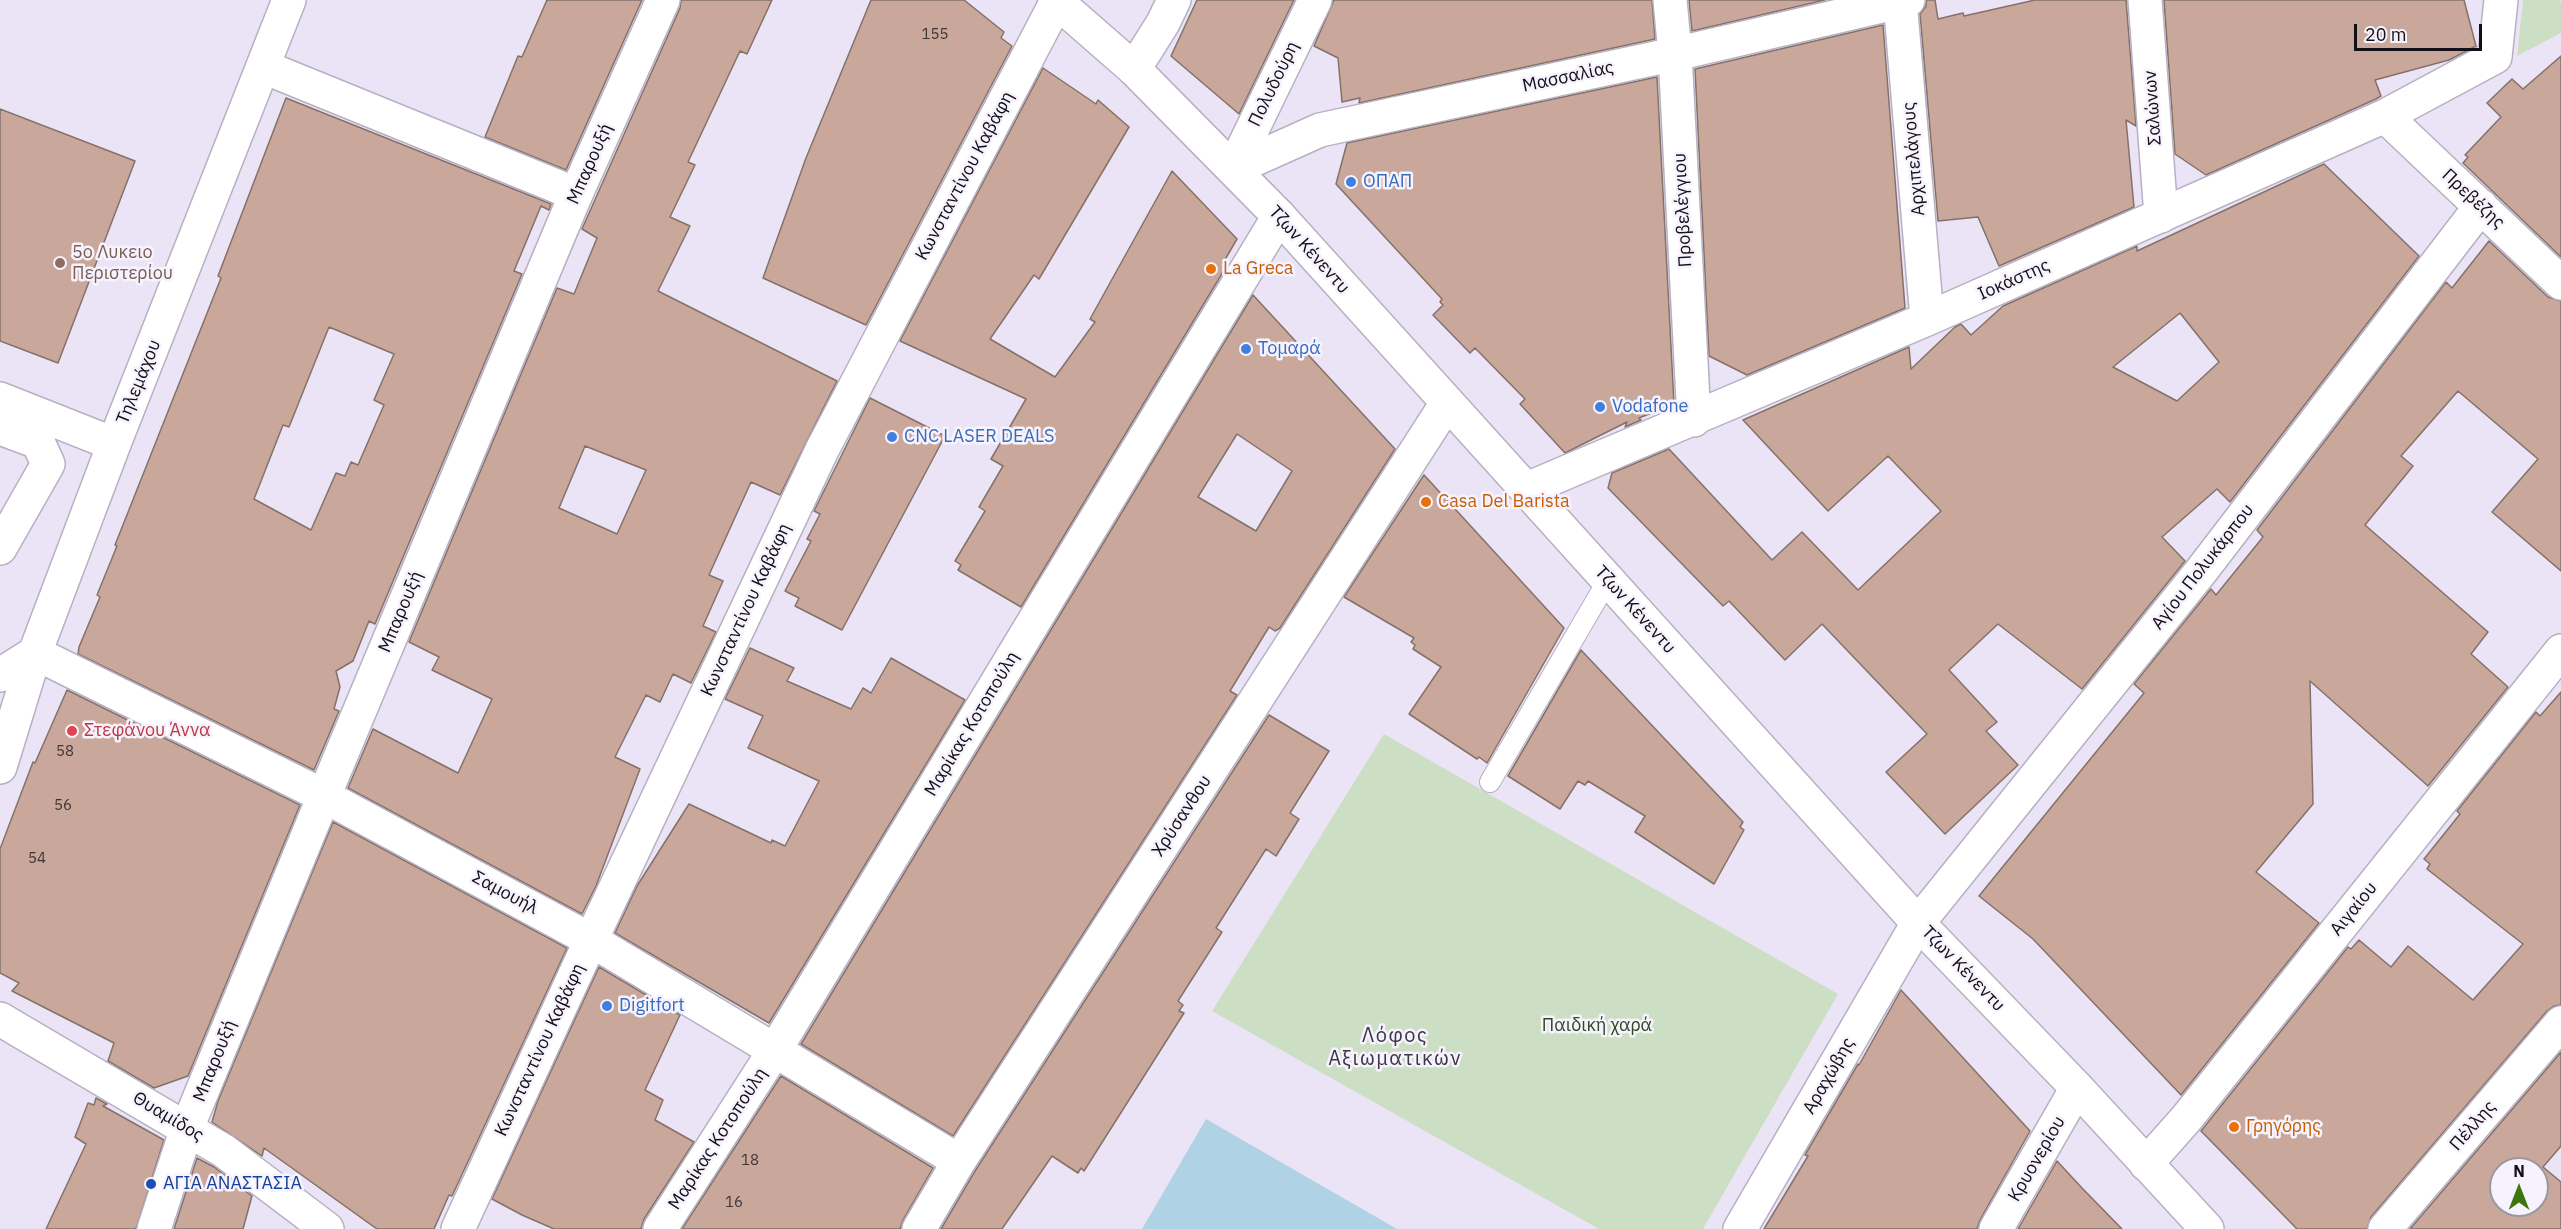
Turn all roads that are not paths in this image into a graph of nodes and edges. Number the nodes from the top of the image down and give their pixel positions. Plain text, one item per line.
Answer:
1 (289, 0) edge
2 (663, 0) edge
3 (1174, 0) edge
4 (1316, 0) edge
5 (1670, 0) edge
6 (2145, 0) edge
7 (2501, 0) edge
8 (1056, 1) edge
9 (1903, 1) edge
10 (1675, 54) junction
11 (264, 67) junction
12 (1134, 69) junction
13 (2385, 116) junction
14 (1233, 169) junction
15 (576, 194) junction
16 (2481, 207) junction
17 (1279, 216) junction
18 (2161, 216) junction
19 (2561, 283) edge
20 (1927, 319) junction
21 (0, 399) edge
22 (1447, 403) junction
23 (1694, 420) junction
24 (0, 428) edge
25 (114, 444) junction
26 (1527, 489) junction
27 (0, 548) edge
28 (1608, 580) junction
29 (2561, 651) edge
30 (35, 653) junction
31 (0, 675) edge
32 (0, 767) edge
33 (1490, 782) dead end
34 (324, 796) junction
35 (1918, 923) junction
36 (591, 940) junction
37 (2561, 1023) edge
38 (3, 1030) edge
39 (775, 1050) junction
40 (2078, 1088) junction
41 (187, 1128) junction
42 (960, 1161) junction
43 (2145, 1164) junction
44 (154, 1229) edge
45 (327, 1229) edge
46 (458, 1229) edge
47 (660, 1229) edge
48 (919, 1229) edge
49 (1740, 1229) edge
50 (1996, 1229) edge
51 (2207, 1229) edge
52 (2385, 1229) edge

1 - 11 street, Τηλεμάχου
2 - 15 street, Μπαρουξή
3 - 12 street
4 - 14 street, Πολυδούρη
5 - 10 street, Προβελέγγιου
6 - 18 street, Σαλώνων
7 - 13 street, Ιοκάστης
8 - 12 street, Τζων Κένεντυ
8 - 36 street, Κωνσταντίνου Καβάφη
9 - 10 street, Μασσαλίας
9 - 20 street, Αρχιπελάγους
10 - 14 street, Μασσαλίας
10 - 23 street, Προβελέγγιου
11 - 15 street
11 - 25 street, Τηλεμάχου
12 - 14 street, Τζων Κένεντυ
13 - 16 street, Πρεβέζης
13 - 18 street, Ιοκάστης
14 - 17 street, Τζων Κένεντυ
15 - 34 street, Μπαρουξή
16 - 19 street, Πρεβέζης
16 - 35 street, Αγίου Πολυκάρπου
17 - 22 street, Τζων Κένεντυ
17 - 39 street, Μαρίκας Κοτοπούλη
18 - 20 street, Ιοκάστης
20 - 23 street, Ιοκάστης
21 - 25 street
22 - 26 street, Τζων Κένεντυ
22 - 42 street, Χρύσανθου
23 - 26 street, Ιοκάστης
24 - 27 street
25 - 30 street, Τηλεμάχου
26 - 28 street, Τζων Κένεντυ
28 - 33 lane
28 - 35 street, Τζων Κένεντυ
29 - 43 street, Αιγαίου
30 - 31 street
30 - 32 street, Τηλεμάχου
30 - 34 street, Σαμουήλ
34 - 36 street, Σαμουήλ
34 - 41 street, Μπαρουξή
35 - 40 street, Τζων Κένεντυ
35 - 49 street, Αραχώβης
36 - 39 street, Σαμουήλ
36 - 46 street, Κωνσταντίνου Καβάφη
37 - 52 street, Πέλλης
38 - 41 street, Θυαμίδος
39 - 42 street, Σαμουήλ
39 - 47 street, Μαρίκας Κοτοπούλη
40 - 43 street, Τζων Κένεντυ
40 - 50 street, Κρυονερίου
41 - 44 street, Μπαρουξή
41 - 45 street, Θυαμίδος
42 - 48 street, Χρύσανθου
43 - 51 street, Τζων Κένεντυ

